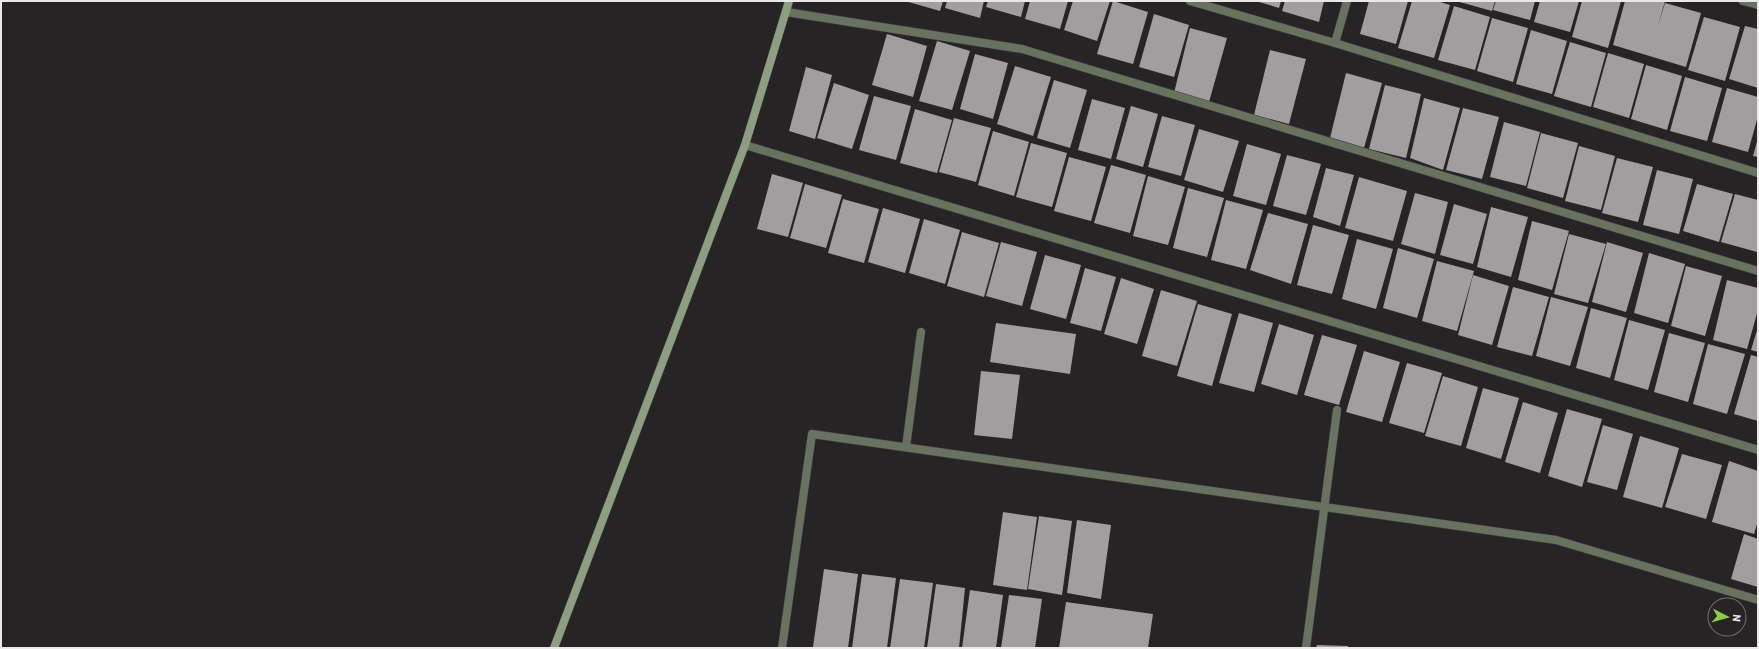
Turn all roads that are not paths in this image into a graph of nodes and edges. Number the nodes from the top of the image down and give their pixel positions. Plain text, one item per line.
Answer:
1 (789, 1) edge
2 (1190, 1) edge
3 (1347, 1) edge
4 (1743, 1) edge
5 (1758, 5) edge
6 (786, 12) junction
7 (1335, 43) junction
8 (745, 145) junction
9 (1758, 173) edge
10 (1758, 271) edge
11 (921, 332) dead end
12 (1337, 410) dead end
13 (906, 447) junction
14 (1758, 450) edge
15 (1324, 506) junction
16 (1758, 600) edge
17 (554, 648) edge
18 (782, 648) edge
19 (1306, 648) edge

1 - 6 street
2 - 7 street
3 - 7 street
4 - 5 street
6 - 8 street
6 - 10 street
7 - 9 street
8 - 14 street
8 - 17 street
11 - 13 street
12 - 15 street
13 - 15 street
13 - 18 street
15 - 16 street
15 - 19 street

